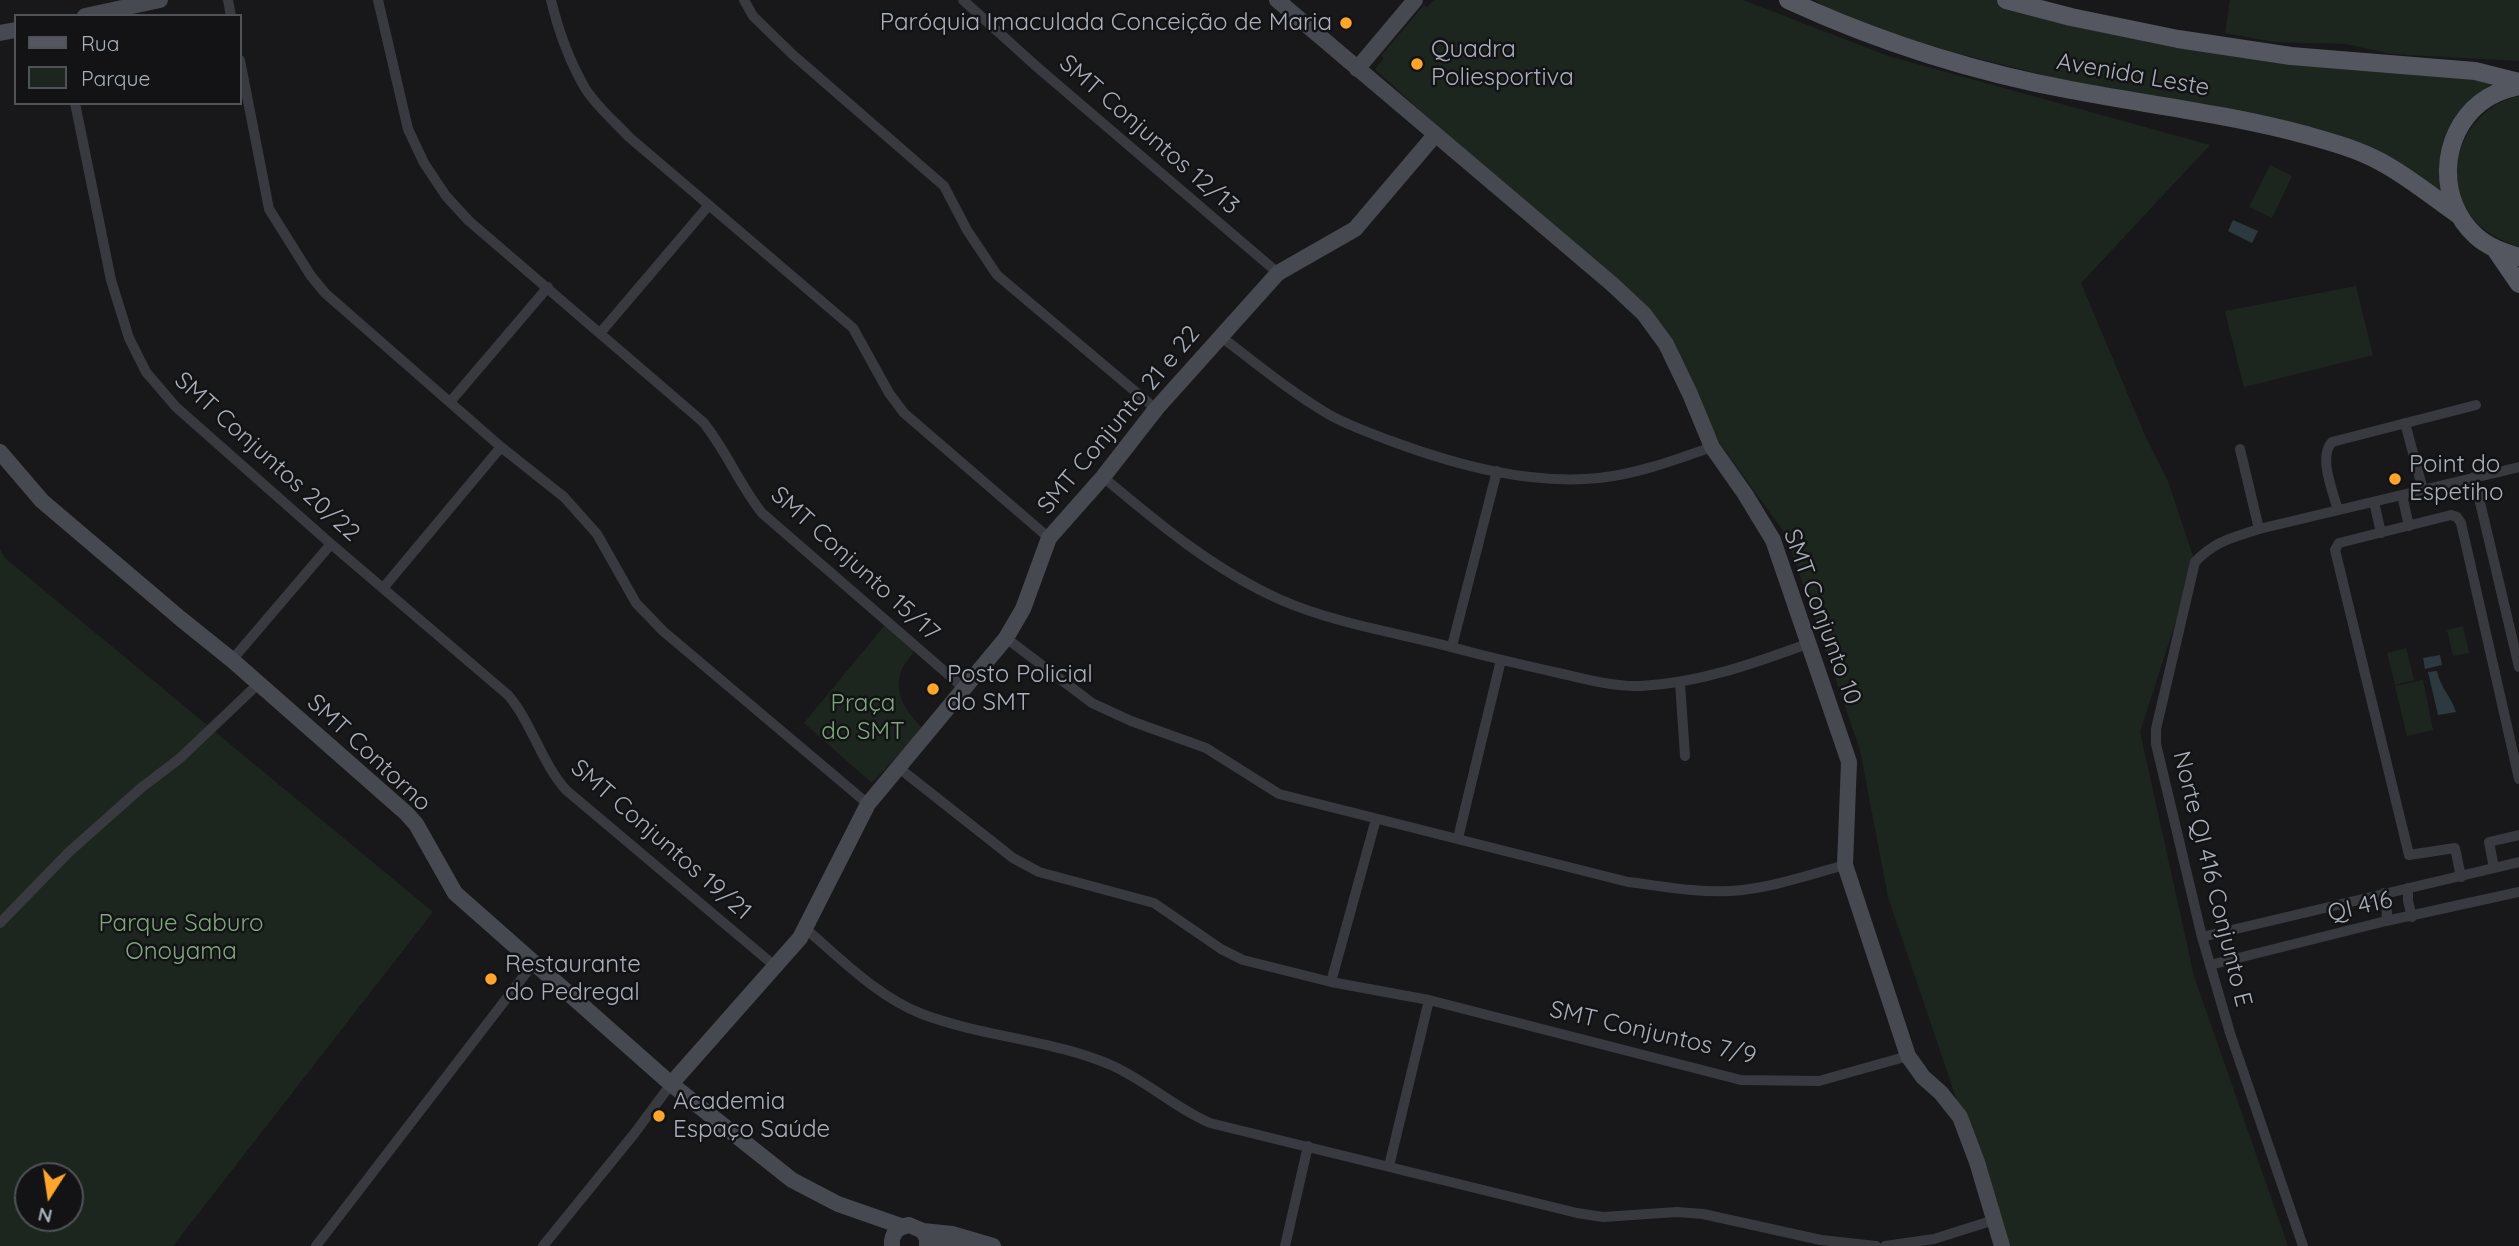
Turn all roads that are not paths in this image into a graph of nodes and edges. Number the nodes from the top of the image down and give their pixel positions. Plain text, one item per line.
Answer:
1 (160, 0) edge
2 (378, 0) edge
3 (551, 0) edge
4 (744, 0) edge
5 (963, 0) edge
6 (1277, 0) edge
7 (1415, 0) edge
8 (1788, 0) edge
9 (1819, 0) edge
10 (2006, 0) edge
11 (94, 14) edge
12 (1826, 17) junction
13 (1357, 69) junction
14 (242, 70) edge
15 (2519, 84) edge
16 (75, 105) edge
17 (1435, 135) junction
18 (709, 205) junction
19 (2460, 216) junction
20 (2495, 249) junction
21 (2519, 257) edge
22 (1278, 273) junction
23 (2519, 284) edge
24 (548, 287) junction
25 (601, 332) junction
26 (1220, 336) junction
27 (450, 402) junction
28 (2476, 405) dead end
29 (1156, 409) junction
30 (2405, 423) junction
31 (501, 446) junction
32 (1712, 447) junction
33 (2240, 449) dead end
34 (0, 453) edge
35 (2519, 467) edge
36 (1497, 471) junction
37 (1103, 477) junction
38 (2474, 477) junction
39 (2423, 490) junction
40 (2402, 495) junction
41 (2374, 502) junction
42 (2337, 510) junction
43 (2409, 526) junction
44 (2259, 529) junction
45 (2381, 533) junction
46 (1049, 538) junction
47 (331, 544) junction
48 (384, 587) junction
49 (1006, 638) junction
50 (1810, 643) junction
51 (1452, 646) junction
52 (232, 660) junction
53 (1501, 660) junction
54 (2519, 667) edge
55 (259, 683) junction
56 (1680, 683) junction
57 (965, 690) junction
58 (1685, 756) dead end
59 (899, 768) junction
60 (2519, 779) edge
61 (868, 804) junction
62 (1376, 819) junction
63 (2519, 835) edge
64 (1458, 838) junction
65 (2519, 862) edge
66 (1846, 866) junction
67 (2494, 868) junction
68 (2461, 877) junction
69 (2408, 888) junction
70 (2519, 892) edge
71 (2384, 893) junction
72 (2412, 917) junction
73 (2386, 922) junction
74 (0, 923) edge
75 (806, 929) junction
76 (2202, 937) junction
77 (533, 964) junction
78 (2210, 965) junction
79 (776, 967) junction
80 (1331, 982) junction
81 (1429, 1000) junction
82 (1909, 1056) junction
83 (671, 1084) junction
84 (1308, 1146) junction
85 (1390, 1166) junction
86 (1994, 1220) junction
87 (895, 1237) edge
88 (925, 1238) edge
89 (988, 1245) edge
90 (316, 1246) edge
91 (543, 1246) edge
92 (939, 1246) edge
93 (1285, 1246) edge
94 (1876, 1246) edge
95 (1885, 1246) edge
96 (2002, 1246) edge
97 (2303, 1246) edge

1 - 11 street
2 - 24 street, SMT Conjunto 15/17
3 - 18 street
4 - 29 street
5 - 22 street, SMT Conjuntos 12/13
6 - 13 street, SMT Conjunto 10
7 - 13 street
8 - 12 main road, Avenida Leste
9 - 12 main road
10 - 15 main road, Avenida Leste
12 - 19 main road, Avenida Leste
13 - 17 street, SMT Conjunto 10
14 - 27 street
15 - 19 main road
16 - 47 street, SMT Conjuntos 20/22
17 - 22 street, SMT Conjunto 21 e 22
17 - 32 street, SMT Conjunto 10
18 - 25 street
18 - 46 street
19 - 20 main road
20 - 21 main road
20 - 23 main road
22 - 26 street, SMT Conjunto 21 e 22
24 - 25 street, SMT Conjunto 15/17
24 - 27 street
25 - 57 street, SMT Conjunto 15/17
26 - 29 street, SMT Conjunto 21 e 22
26 - 36 street
27 - 31 street
28 - 30 street
29 - 37 street, SMT Conjunto 21 e 22
30 - 39 street
30 - 42 street
31 - 48 street
31 - 61 street
32 - 36 street
32 - 50 street, SMT Conjunto 10
33 - 44 street
34 - 52 street, SMT Contorno
35 - 38 street, Norte QI 416 Conjunto E
36 - 51 street
37 - 46 street, SMT Conjunto 21 e 22
37 - 51 street
38 - 39 street, Norte QI 416 Conjunto E
38 - 54 street
39 - 40 street, Norte QI 416 Conjunto E
40 - 41 street, Norte QI 416 Conjunto E
40 - 43 street
41 - 42 street, Norte QI 416 Conjunto E
41 - 45 street
42 - 44 street, Norte QI 416 Conjunto E
43 - 45 street
43 - 60 street
44 - 76 street, Norte QI 416 Conjunto E
45 - 68 street
46 - 49 street, SMT Conjunto 21 e 22
47 - 48 street, SMT Conjuntos 20/22
47 - 52 street
48 - 79 street, SMT Conjuntos 19/21
49 - 57 street, SMT Conjunto 21 e 22
49 - 62 street
50 - 56 street
50 - 66 street, SMT Conjunto 10
51 - 53 street
52 - 55 street, SMT Contorno
53 - 56 street
53 - 64 street
55 - 74 street
55 - 77 street, SMT Contorno
56 - 58 street
57 - 59 street, SMT Conjunto 21 e 22
59 - 61 street, SMT Conjunto 21 e 22
59 - 80 street, SMT Conjuntos 7/9
61 - 75 street, SMT Conjunto 21 e 22
62 - 64 street
62 - 80 street
63 - 67 street
64 - 66 street
65 - 67 street
66 - 82 street, SMT Conjunto 10
67 - 68 street
68 - 69 street
69 - 71 street
69 - 72 street
70 - 72 street, QI 416
71 - 73 street
71 - 76 street
72 - 73 street, QI 416
73 - 78 street, QI 416
75 - 79 street, SMT Conjunto 21 e 22
75 - 84 street
76 - 78 street, Norte QI 416 Conjunto E
77 - 83 street, SMT Contorno
77 - 90 street
78 - 97 street, Norte QI 416 Conjunto E
79 - 83 street, SMT Conjunto 21 e 22
80 - 81 street, SMT Conjuntos 7/9
81 - 82 street, SMT Conjuntos 7/9
81 - 85 street
82 - 86 street, SMT Conjunto 10
83 - 87 street, SMT Contorno
83 - 91 street
84 - 85 street
84 - 93 street
85 - 94 street
86 - 95 street
86 - 96 street, SMT Conjunto 10
87 - 88 street
88 - 89 street
89 - 92 street

